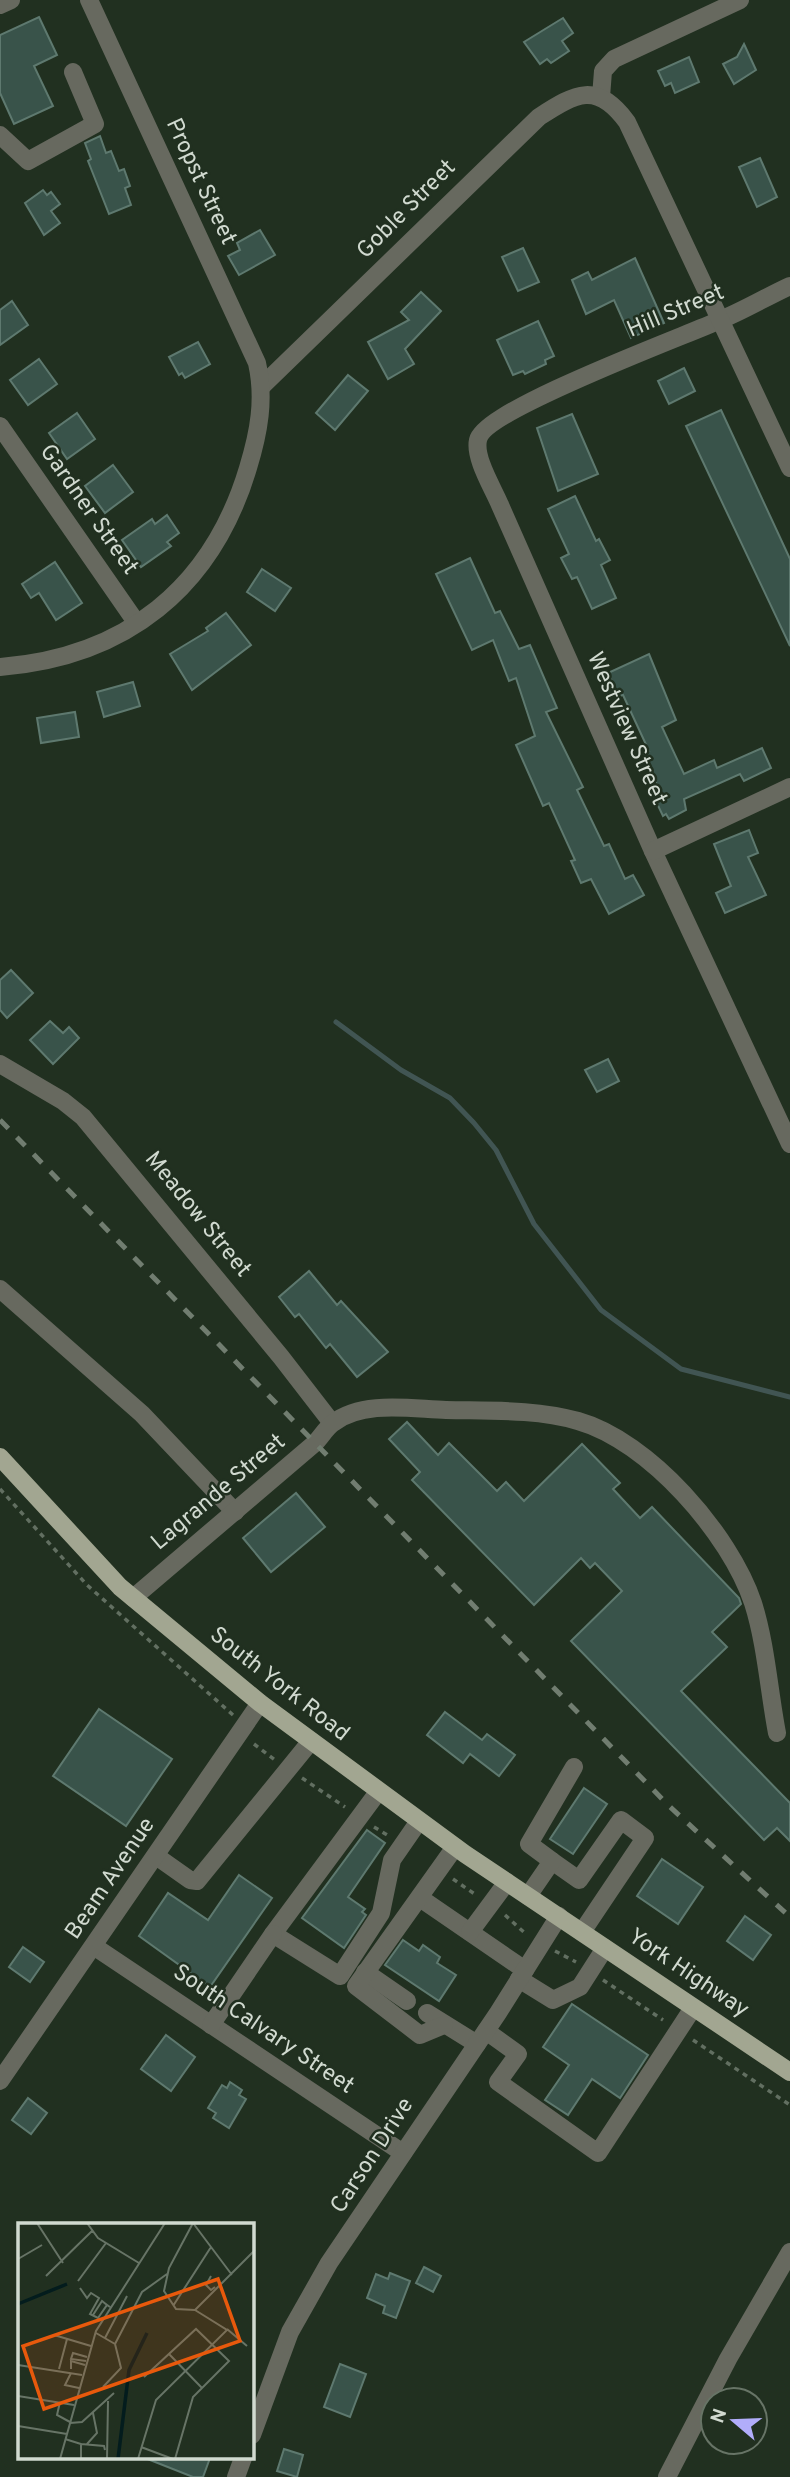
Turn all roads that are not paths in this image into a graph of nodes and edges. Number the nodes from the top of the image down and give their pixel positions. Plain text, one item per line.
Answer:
1 (11, 0) edge
2 (89, 0) edge
3 (740, 0) edge
4 (0, 5) edge
5 (73, 72) dead end
6 (601, 96) junction
7 (0, 135) edge
8 (790, 286) edge
9 (721, 320) junction
10 (579, 379) joint
11 (262, 386) junction
12 (0, 426) edge
13 (790, 468) edge
14 (136, 622) junction
15 (0, 667) edge
16 (790, 787) edge
17 (653, 851) junction
18 (0, 1064) edge
19 (790, 1144) edge
20 (0, 1289) edge
21 (332, 1423) junction
22 (0, 1457) edge
23 (235, 1512) junction
24 (133, 1598) junction
25 (260, 1703) junction
26 (777, 1733) dead end
27 (311, 1741) junction
28 (574, 1768) dead end
29 (378, 1791) junction
30 (419, 1821) junction
31 (455, 1847) junction
32 (156, 1856) junction
33 (552, 1861) junction
34 (507, 1882) junction
35 (528, 1896) junction
36 (420, 1898) junction
37 (559, 1916) junction
38 (470, 1932) junction
39 (582, 1932) junction
40 (273, 1934) junction
41 (95, 1947) junction
42 (605, 1948) junction
43 (365, 1972) junction
44 (522, 1975) junction
45 (407, 2001) dead end
46 (693, 2008) junction
47 (426, 2014) dead end
48 (211, 2025) junction
49 (444, 2025) junction
50 (482, 2037) junction
51 (790, 2072) edge
52 (0, 2081) edge
53 (403, 2153) junction
54 (790, 2252) edge
55 (784, 2276) edge
56 (254, 2430) edge
57 (242, 2460) edge
58 (236, 2477) edge
59 (667, 2477) edge

1 - 4 street
2 - 11 street, Propst Street
3 - 6 street
5 - 7 street
6 - 9 street
6 - 11 street, Goble Street
8 - 9 street, Hill Street
9 - 10 street, Hill Street
9 - 13 street
10 - 17 street, Westview Street
11 - 14 street
12 - 14 street, Gardner Street
14 - 15 street
16 - 17 street
17 - 19 street, Westview Street
18 - 21 street, Meadow Street
20 - 23 street
21 - 23 street, Lagrande Street
21 - 26 street
22 - 24 main road, South York Road
23 - 24 street, Lagrande Street
24 - 25 main road, South York Road
25 - 27 main road, South York Road
25 - 32 street, Beam Avenue
27 - 29 main road, South York Road
27 - 32 street
28 - 33 street
29 - 30 main road, South York Road
29 - 40 street
30 - 31 main road, South York Road
30 - 40 street
31 - 34 main road, South York Road
31 - 36 street
32 - 41 street, Beam Avenue
33 - 35 street
33 - 39 street
34 - 35 main road, South York Road
34 - 38 street
35 - 37 main road, South York Road
36 - 38 street
36 - 43 street
37 - 39 main road, York Highway
37 - 44 street, Carson Drive
38 - 44 street
39 - 42 main road, York Highway
40 - 48 street
41 - 48 street, South Calvary Street
41 - 52 street, Beam Avenue
42 - 44 street
42 - 46 main road, York Highway
43 - 45 street
43 - 49 street
44 - 50 street, Carson Drive
46 - 50 street
46 - 51 main road, York Highway
47 - 49 street
48 - 53 street, South Calvary Street
49 - 50 street
50 - 53 street, Carson Drive
53 - 56 street, Carson Drive
54 - 55 street
55 - 59 street
57 - 58 street

